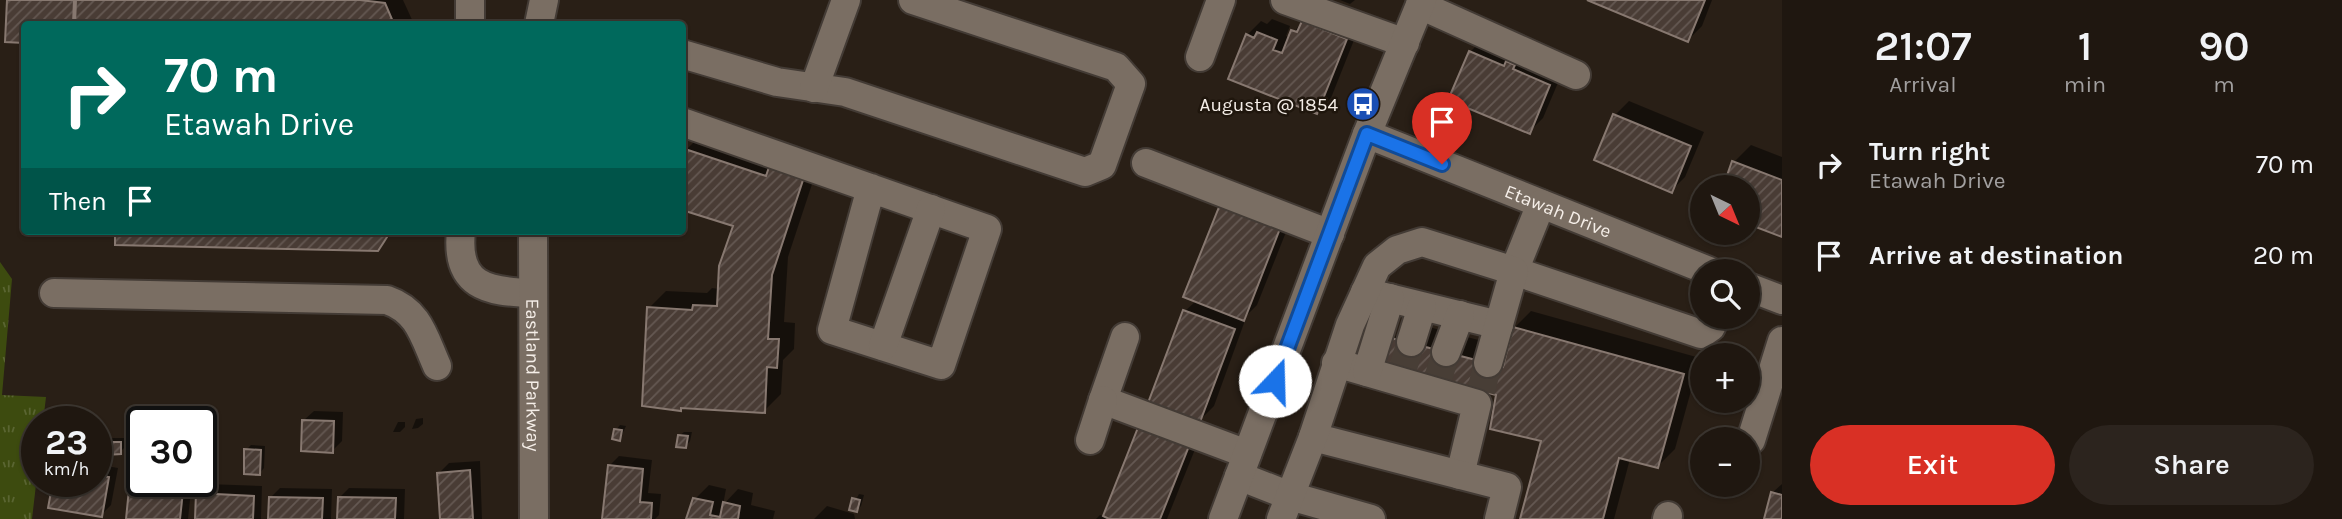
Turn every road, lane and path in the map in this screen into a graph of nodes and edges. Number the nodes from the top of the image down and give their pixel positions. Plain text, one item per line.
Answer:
1 (470, 0) edge
2 (544, 0) edge
3 (846, 0) edge
4 (913, 0) edge
5 (1221, 0) edge
6 (1285, 0) edge
7 (1421, 2) edge
8 (470, 21) edge
9 (540, 21) edge
10 (1405, 43) junction
11 (686, 55) edge
12 (1200, 57) dead end
13 (1576, 75) dead end
14 (814, 88) junction
15 (686, 123) edge
16 (1367, 134) junction
17 (1146, 163) dead end
18 (871, 188) junction
19 (1541, 204) junction
20 (931, 209) junction
21 (1330, 234) junction
22 (461, 235) edge
23 (533, 235) edge
24 (1690, 263) edge
25 (1514, 271) junction
26 (1760, 292) edge
27 (54, 293) dead end
28 (533, 293) junction
29 (1378, 295) junction
30 (1782, 300) edge
31 (1422, 307) junction
32 (1460, 315) junction
33 (1499, 324) junction
34 (1708, 329) edge
35 (1125, 337) dead end
36 (1782, 341) edge
37 (1411, 342) tunnel mouth
38 (883, 346) junction
39 (1446, 352) tunnel mouth
40 (1336, 363) junction
41 (1488, 363) tunnel mouth
42 (437, 366) dead end
43 (1367, 372) junction
44 (1103, 400) junction
45 (1755, 427) edge
46 (1314, 437) junction
47 (1090, 440) dead end
48 (1243, 465) junction
49 (1460, 475) junction
50 (1286, 508) edge
51 (534, 519) edge
52 (1223, 519) edge
53 (1371, 519) edge
54 (1499, 519) edge

1 - 8 street
2 - 9 street
3 - 14 street
4 - 14 street
5 - 12 street
6 - 10 street
7 - 10 street
7 - 13 street
10 - 16 street
11 - 14 street
15 - 18 street
16 - 19 street, Etawah Drive
16 - 21 street
17 - 21 street
18 - 20 street
18 - 38 street
19 - 24 street, Etawah Drive
19 - 25 street
20 - 38 street
20 - 38 street
21 - 48 street
22 - 28 street
23 - 28 street, Eastland Parkway
25 - 29 street
25 - 33 street
25 - 34 street
26 - 30 street
27 - 42 street
28 - 51 street, Eastland Parkway
29 - 31 street
29 - 40 street
29 - 43 street
31 - 32 street
31 - 37 street
32 - 33 street
32 - 39 street
33 - 41 street
35 - 44 street
36 - 45 street
40 - 43 street
40 - 46 street
43 - 49 street
44 - 47 street
44 - 48 street
46 - 49 street
46 - 50 street
48 - 50 street
48 - 52 street
49 - 54 street
50 - 53 street

